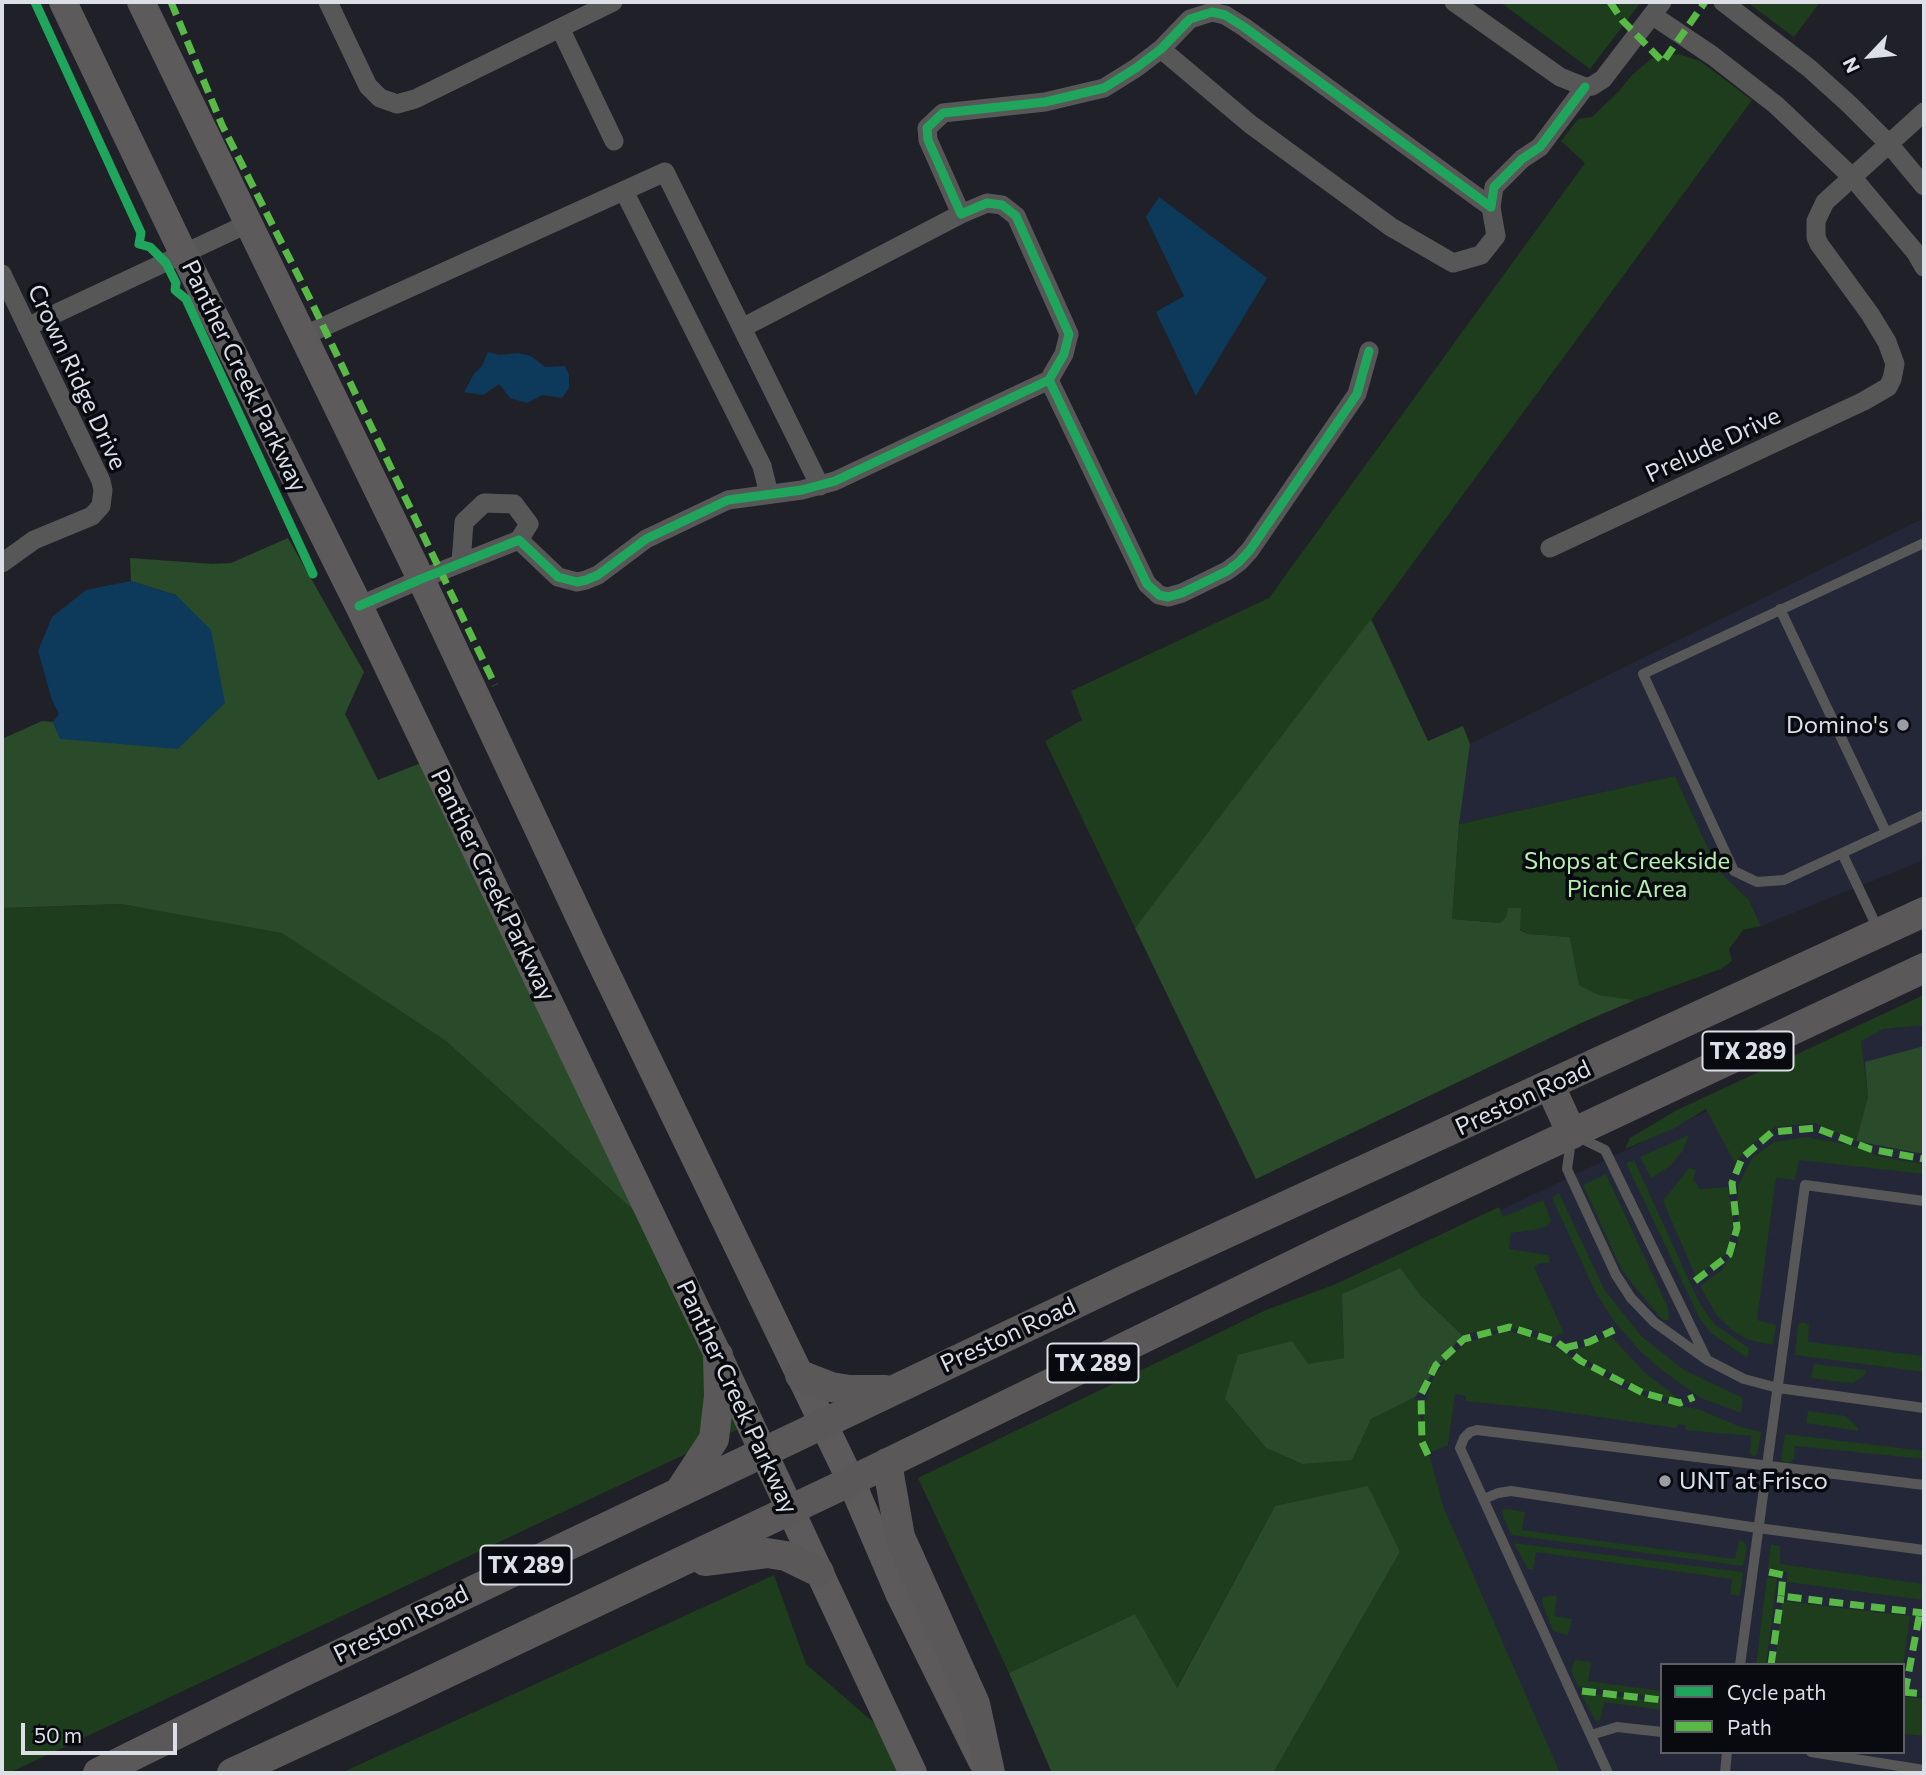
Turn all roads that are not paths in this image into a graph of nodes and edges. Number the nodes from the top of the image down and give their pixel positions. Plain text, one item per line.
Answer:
1 (63, 2) edge
2 (141, 2) edge
3 (328, 2) edge
4 (613, 2) edge
5 (1454, 2) edge
6 (1723, 2) edge
7 (1657, 8) edge
8 (560, 28) junction
9 (1161, 49) junction
10 (1585, 87) junction
11 (1924, 113) edge
12 (614, 141) dead end
13 (1889, 144) junction
14 (1853, 178) junction
15 (1924, 186) edge
16 (624, 191) junction
17 (1490, 207) junction
18 (961, 214) junction
19 (247, 224) junction
20 (184, 255) junction
21 (1924, 267) edge
22 (2, 274) edge
23 (27, 327) junction
24 (743, 328) junction
25 (303, 337) junction
26 (1369, 351) dead end
27 (1049, 380) junction
28 (820, 486) junction
29 (769, 494) junction
30 (519, 540) junction
31 (1924, 543) edge
32 (1550, 548) dead end
33 (2, 563) edge
34 (461, 563) junction
35 (421, 579) junction
36 (359, 607) junction
37 (1780, 609) junction
38 (1924, 815) edge
39 (1886, 832) junction
40 (1842, 853) junction
41 (1924, 912) edge
42 (1880, 933) junction
43 (1924, 968) edge
44 (1550, 1086) junction
45 (1572, 1133) junction
46 (1924, 1201) edge
47 (718, 1355) junction
48 (1707, 1360) junction
49 (800, 1375) junction
50 (1778, 1388) junction
51 (892, 1390) junction
52 (1924, 1408) edge
53 (822, 1423) junction
54 (763, 1452) junction
55 (887, 1463) junction
56 (1767, 1465) junction
57 (851, 1481) junction
58 (1924, 1485) edge
59 (679, 1492) junction
60 (1484, 1499) junction
61 (790, 1510) junction
62 (1758, 1528) junction
63 (1924, 1550) edge
64 (670, 1567) junction
65 (819, 1572) junction
66 (1740, 1663) edge
67 (1660, 1732) edge
68 (1591, 1735) junction
69 (1727, 1754) edge
70 (1824, 1754) edge
71 (1924, 1770) edge
72 (98, 1773) edge
73 (232, 1773) edge
74 (913, 1773) edge
75 (989, 1773) edge
76 (1608, 1773) edge
77 (1725, 1773) edge

1 - 20 main road, Panther Creek Parkway
2 - 19 main road
3 - 8 street
4 - 8 street
5 - 10 street
6 - 13 street
7 - 10 street
7 - 14 street
8 - 12 street
9 - 17 street
9 - 17 street
9 - 18 street
10 - 17 street
11 - 13 street
13 - 14 street
13 - 15 street
14 - 21 street
14 - 32 street, Prelude Drive
16 - 24 street
16 - 25 street
16 - 29 street
18 - 24 street
18 - 27 street
19 - 20 street
19 - 25 main road
20 - 23 street
20 - 36 main road, Panther Creek Parkway
22 - 23 street, Crown Ridge Drive
23 - 33 street, Crown Ridge Drive
24 - 28 street
25 - 35 main road
26 - 27 street
27 - 28 street
28 - 29 street
29 - 30 street
30 - 34 street
30 - 34 street
31 - 37 lane
34 - 35 street
35 - 36 street
35 - 49 main road
36 - 47 main road, Panther Creek Parkway
37 - 39 lane
37 - 40 lane
38 - 39 lane
39 - 40 lane
40 - 42 lane
41 - 42 main road, Preston Road / TX 289
42 - 44 main road, Preston Road / TX 289
43 - 45 main road, TX 289
44 - 45 main road
44 - 51 main road, Preston Road / TX 289
45 - 48 lane
45 - 48 lane
45 - 55 main road, TX 289
46 - 50 lane
47 - 54 main road, Panther Creek Parkway
47 - 59 main road
48 - 50 lane
49 - 51 main road
49 - 53 main road
50 - 52 lane
50 - 56 lane
51 - 53 main road, Preston Road / TX 289
53 - 54 main road, Preston Road / TX 289
53 - 57 main road
54 - 59 main road, Preston Road / TX 289
54 - 61 main road, Panther Creek Parkway
55 - 57 main road, TX 289
55 - 75 main road
56 - 58 lane
56 - 60 lane
56 - 62 lane
57 - 61 main road, TX 289
57 - 75 main road
59 - 72 main road, Preston Road / TX 289
60 - 62 lane
60 - 68 lane
61 - 64 main road, TX 289
61 - 65 main road, Panther Creek Parkway
62 - 63 lane
62 - 66 lane
64 - 65 main road
64 - 73 main road, TX 289
65 - 74 main road, Panther Creek Parkway
67 - 68 lane
68 - 76 lane
69 - 77 lane
70 - 71 lane

